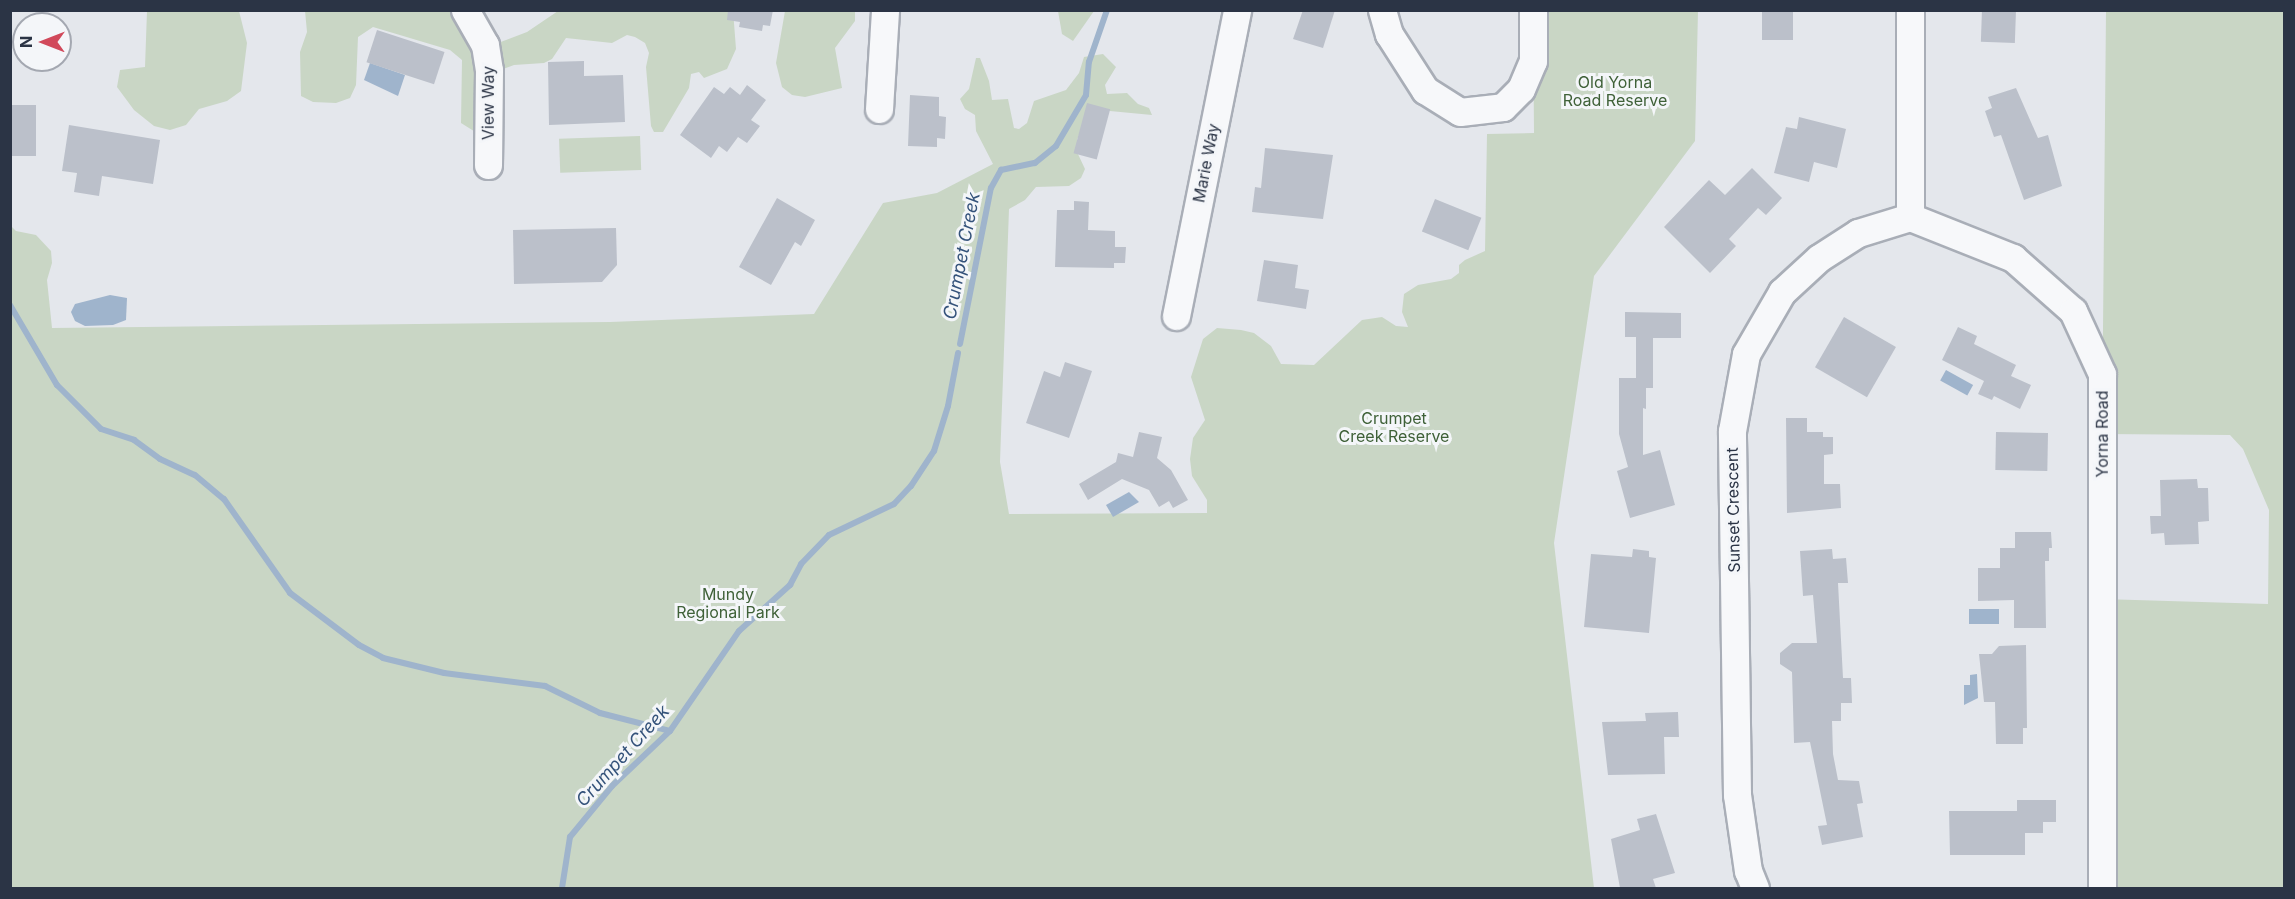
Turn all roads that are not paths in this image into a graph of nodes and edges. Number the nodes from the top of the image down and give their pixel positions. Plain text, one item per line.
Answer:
1 (465, 10) edge
2 (885, 10) edge
3 (1237, 10) edge
4 (1382, 10) edge
5 (1533, 10) edge
6 (1910, 10) edge
7 (879, 109) dead end
8 (488, 165) dead end
9 (1910, 217) junction
10 (1176, 316) dead end
11 (1755, 888) edge
12 (2102, 888) edge

1 - 8 street, View Way
2 - 7 street
3 - 10 street, Marie Way
4 - 5 street
6 - 9 street
9 - 11 street, Sunset Crescent
9 - 12 street, Yorna Road

